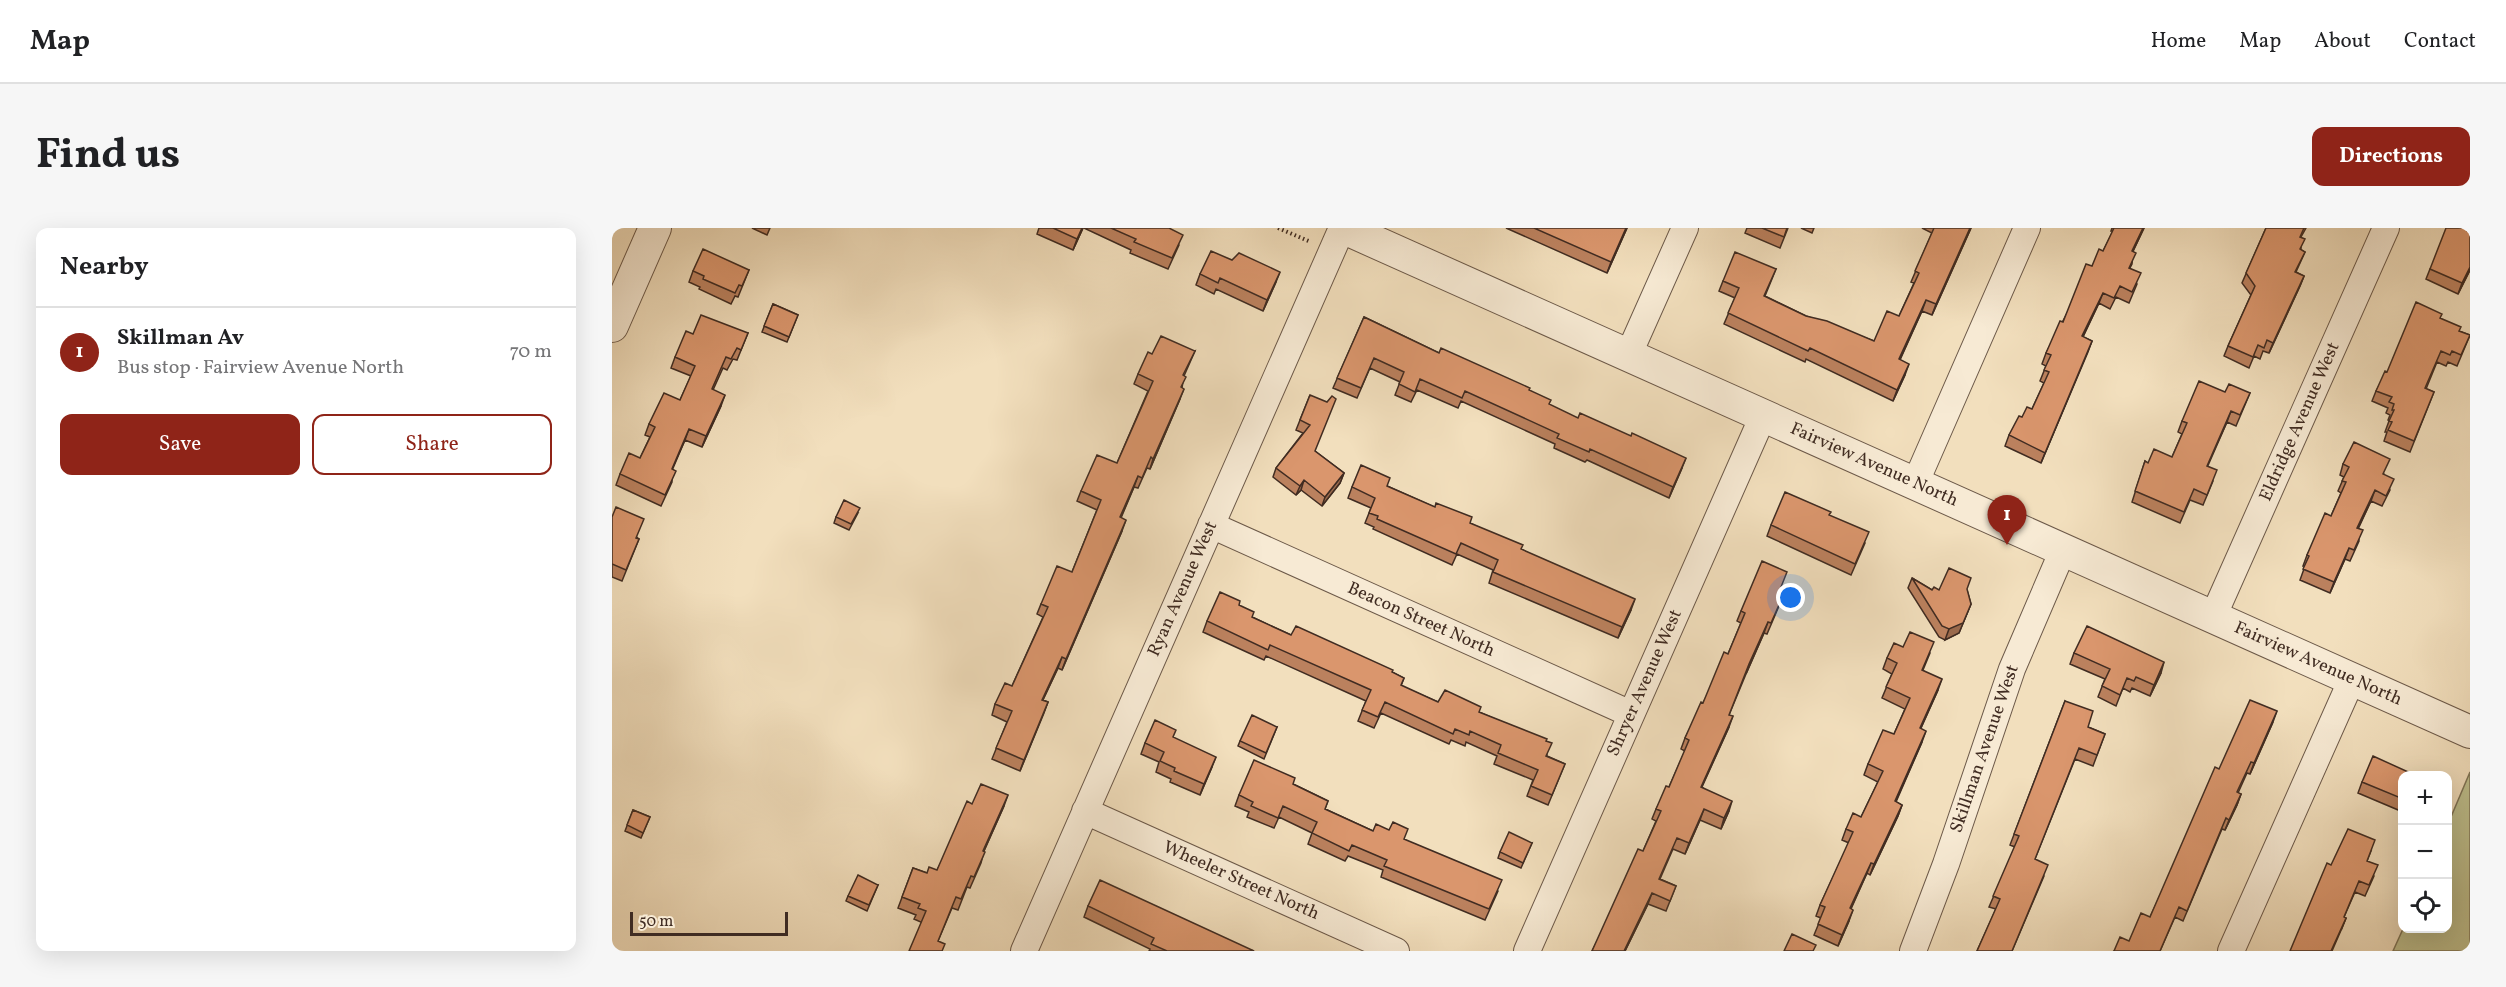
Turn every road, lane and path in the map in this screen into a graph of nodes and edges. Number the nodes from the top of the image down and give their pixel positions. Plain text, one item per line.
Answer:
1 (656, 228) edge
2 (1343, 228) edge
3 (1685, 228) edge
4 (2027, 228) edge
5 (2386, 228) edge
6 (612, 326) edge
7 (1629, 356) junction
8 (1763, 416) junction
9 (1915, 484) junction
10 (1211, 525) junction
11 (2063, 550) junction
12 (2213, 617) junction
13 (2352, 679) junction
14 (1631, 714) junction
15 (2470, 732) edge
16 (1085, 812) junction
17 (1024, 951) edge
18 (1396, 951) edge
19 (1527, 951) edge
20 (1914, 951) edge
21 (2230, 951) edge

1 - 6 street
2 - 7 street, Fairview Avenue North
2 - 10 street, Ryan Avenue West
3 - 7 street
4 - 9 street
5 - 12 street, Eldridge Avenue West
7 - 8 street, Fairview Avenue North
8 - 9 street, Fairview Avenue North
8 - 14 street, Shryer Avenue West
9 - 11 street, Fairview Avenue North
10 - 14 street, Beacon Street North
10 - 16 street, Ryan Avenue West
11 - 12 street, Fairview Avenue North
11 - 20 street, Skillman Avenue West
12 - 13 street, Fairview Avenue North
13 - 15 street, Fairview Avenue North
13 - 21 street
14 - 19 street, Shryer Avenue West
16 - 17 street, Ryan Avenue West
16 - 18 street, Wheeler Street North

